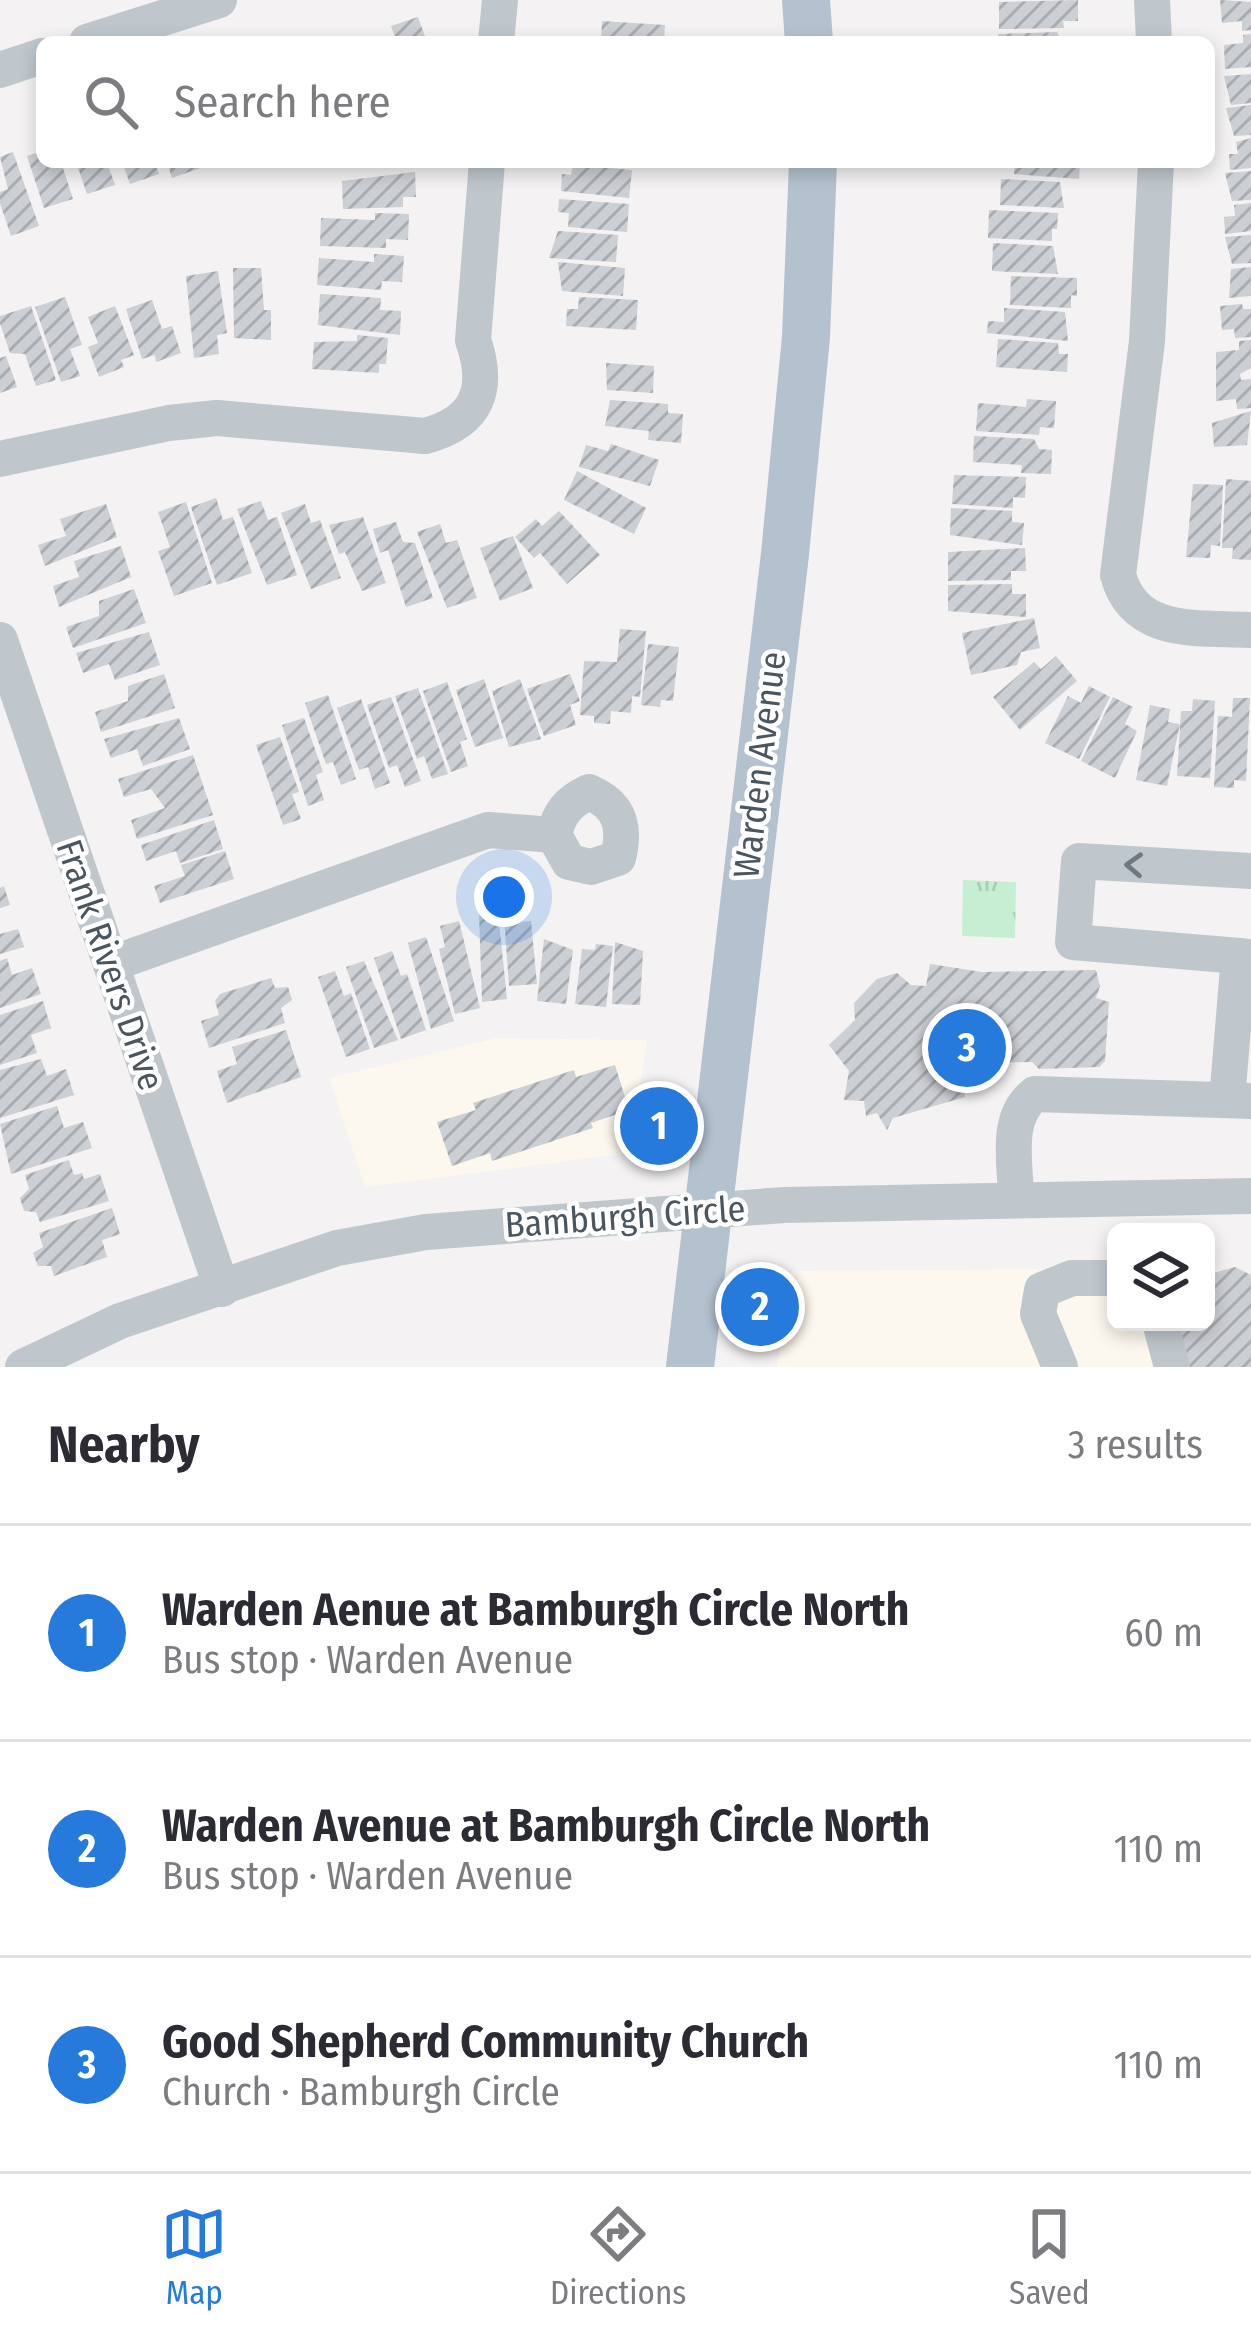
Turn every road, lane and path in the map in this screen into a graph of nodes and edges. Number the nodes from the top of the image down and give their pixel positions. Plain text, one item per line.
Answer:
1 (219, 0) edge
2 (500, 0) edge
3 (806, 0) edge
4 (1152, 0) edge
5 (106, 36) edge
6 (497, 36) edge
7 (809, 36) edge
8 (1154, 36) edge
9 (36, 58) edge
10 (0, 70) edge
11 (487, 168) edge
12 (813, 168) edge
13 (1156, 168) edge
14 (0, 459) edge
15 (1251, 630) edge
16 (0, 640) edge
17 (17, 748) edge
18 (554, 835) dead end
19 (1251, 871) edge
20 (1245, 956) edge
21 (111, 964) junction
22 (1242, 1032) edge
23 (1239, 1100) edge
24 (1016, 1196) junction
25 (1251, 1196) edge
26 (709, 1210) junction
27 (1107, 1279) edge
28 (222, 1289) junction
29 (1162, 1331) edge
30 (1056, 1352) edge
31 (23, 1367) edge
32 (690, 1367) edge
33 (1172, 1367) edge

1 - 5 street
2 - 6 street
3 - 7 main road
4 - 8 street
9 - 10 street
11 - 14 street
12 - 26 main road, Warden Avenue
13 - 15 street
16 - 17 street, Frank Rivers Drive
17 - 21 street, Frank Rivers Drive
18 - 21 street
19 -> 20 street
20 - 22 street
21 - 28 street, Frank Rivers Drive
22 - 23 street
23 - 24 street
24 - 25 street, Bamburgh Circle
24 - 26 street, Bamburgh Circle
26 - 28 street, Bamburgh Circle
26 - 32 main road, Warden Avenue
27 - 30 street
28 - 31 street, Bamburgh Circle
29 - 33 street

